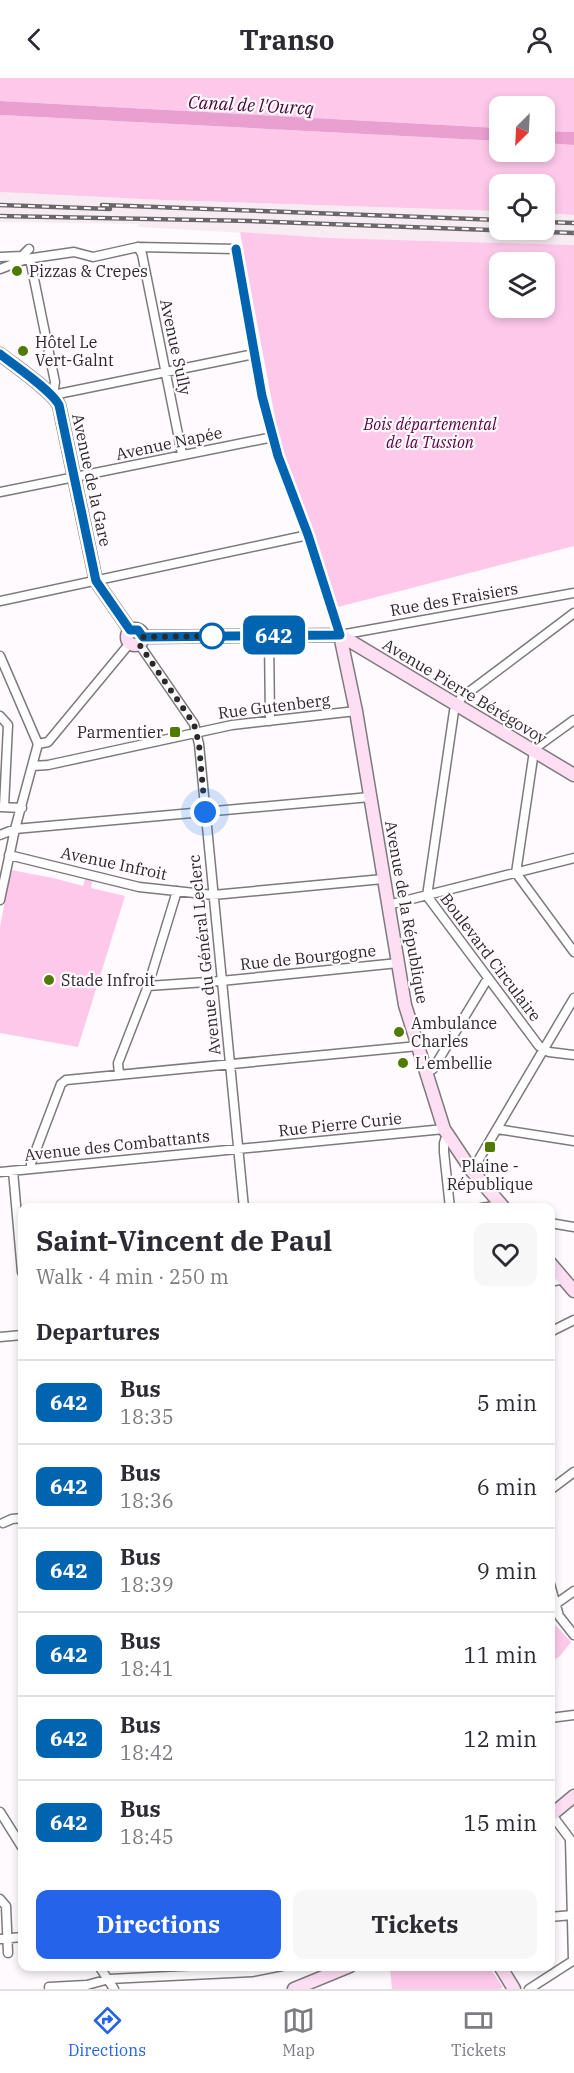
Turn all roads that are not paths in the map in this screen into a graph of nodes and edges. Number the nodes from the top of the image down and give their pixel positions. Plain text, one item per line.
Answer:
1 (138, 247) junction
2 (30, 249) dead end
3 (0, 257) edge
4 (25, 258) junction
5 (0, 269) edge
6 (0, 354) edge
7 (254, 354) junction
8 (166, 372) junction
9 (53, 395) junction
10 (273, 437) junction
11 (182, 454) junction
12 (74, 478) junction
13 (0, 492) edge
14 (308, 535) junction
15 (96, 581) junction
16 (574, 593) edge
17 (0, 600) edge
18 (574, 613) edge
19 (340, 635) junction
20 (269, 636) junction
21 (135, 639) junction
22 (364, 650) junction
23 (0, 656) edge
24 (346, 657) junction
25 (456, 705) junction
26 (356, 711) junction
27 (0, 716) edge
28 (574, 720) edge
29 (270, 721) junction
30 (196, 732) junction
31 (38, 744) junction
32 (534, 751) junction
33 (33, 766) junction
34 (574, 776) edge
35 (370, 797) junction
36 (2, 807) edge
37 (22, 808) junction
38 (205, 812) junction
39 (15, 829) junction
40 (0, 835) edge
41 (9, 855) junction
42 (574, 858) edge
43 (516, 873) junction
44 (383, 879) junction
45 (177, 891) junction
46 (213, 895) junction
47 (427, 896) junction
48 (0, 900) edge
49 (388, 905) junction
50 (574, 952) edge
51 (398, 963) junction
52 (488, 978) junction
53 (221, 981) junction
54 (148, 986) junction
55 (574, 998) edge
56 (418, 1046) junction
57 (543, 1049) junction
58 (574, 1055) edge
59 (230, 1065) junction
60 (426, 1073) junction
61 (118, 1075) junction
62 (497, 1129) junction
63 (446, 1131) junction
64 (574, 1141) edge
65 (238, 1149) junction
66 (31, 1168) junction
67 (13, 1171) junction
68 (472, 1171) junction
69 (0, 1172) edge
70 (243, 1203) edge
71 (449, 1203) edge
72 (500, 1203) edge
73 (18, 1217) edge
74 (555, 1224) edge
75 (574, 1227) edge
76 (555, 1269) edge
77 (564, 1279) junction
78 (555, 1281) edge
79 (574, 1291) edge
80 (574, 1320) edge
81 (555, 1330) edge
82 (18, 1335) edge
83 (0, 1337) edge
84 (574, 1472) edge
85 (555, 1486) edge
86 (18, 1518) edge
87 (3, 1524) dead end
88 (574, 1590) edge
89 (555, 1604) edge
90 (555, 1610) edge
91 (574, 1635) edge
92 (574, 1715) edge
93 (555, 1717) edge
94 (574, 1796) edge
95 (0, 1812) edge
96 (555, 1813) edge
97 (555, 1820) edge
98 (572, 1839) edge
99 (18, 1841) edge
100 (0, 1899) edge
101 (572, 1915) junction
102 (555, 1917) edge
103 (4, 1939) edge
104 (8, 1953) dead end
105 (574, 1960) edge
106 (103, 1971) edge
107 (257, 1971) edge
108 (338, 1971) edge
109 (503, 1971) edge
110 (109, 1979) junction
111 (49, 1987) dead end
112 (114, 1989) edge
113 (294, 1989) edge
114 (514, 1989) edge
115 (530, 1989) edge

1 - 4 street
1 - 7 street
1 - 8 street, Avenue Sully
2 - 4 street
3 - 4 street
4 - 5 street
4 - 9 street
6 - 9 street
7 - 8 street
7 - 10 street
8 - 9 street
8 - 11 street, Avenue Sully
9 - 12 street, Avenue de la Gare
10 - 11 street, Avenue Napée
10 - 14 street
11 - 12 street, Avenue Napée
12 - 13 street, Avenue Napée
12 - 15 street, Avenue de la Gare
14 - 15 street
14 - 19 street
15 - 17 street
15 - 21 street, Avenue de la Gare
16 - 19 street, Rue des Fraisiers
18 - 25 street
19 - 20 street
19 - 22 street, Avenue Pierre Bérégovoy
19 - 24 street, Avenue de la République
20 - 21 street
20 - 29 street
21 - 30 street, Avenue du Général Leclerc
21 - 31 street
22 - 24 street
22 - 25 street, Avenue Pierre Bérégovoy
23 - 31 street
24 - 26 street, Avenue de la République
25 - 32 street, Avenue Pierre Bérégovoy
25 - 47 street, Boulevard Circulaire
26 - 29 street, Rue Gutenberg
26 - 35 street, Avenue de la République
27 - 36 street
28 - 32 street
29 - 30 street, Rue Gutenberg
30 - 33 street, Rue Gutenberg
30 - 38 street, Avenue du Général Leclerc
31 - 33 street
32 - 34 street, Avenue Pierre Bérégovoy
32 - 43 street
33 - 37 street
35 - 38 street
35 - 44 street, Avenue de la République
36 - 37 street
37 - 39 street
38 - 39 street
38 - 46 street, Avenue du Général Leclerc
39 - 40 street
39 - 41 street
41 - 45 street, Avenue Infroit
41 - 48 street
42 - 43 street
43 - 47 street
43 - 50 street
44 - 46 street, Avenue Infroit
44 - 49 street, Avenue de la République
45 - 46 street, Avenue Infroit
45 - 54 street
46 - 53 street, Avenue du Général Leclerc
47 - 49 street
47 - 52 street, Boulevard Circulaire
49 - 51 street, Avenue de la République
51 - 53 street, Rue de Bourgogne
51 - 56 street, Avenue de la République
52 - 57 street, Boulevard Circulaire
52 - 60 street
53 - 54 street, Rue de Bourgogne
53 - 59 street, Avenue du Général Leclerc
54 - 61 street
55 - 57 street
56 - 59 street
56 - 60 street, Avenue de la République
57 - 58 street
57 - 62 street
59 - 61 street
59 - 65 street, Avenue du Général Leclerc
60 - 63 street, Avenue de la République
61 - 66 street
62 - 64 street
62 - 68 street
63 - 65 street, Rue Pierre Curie
63 - 68 street, Avenue de la République
63 - 71 street
65 - 66 street, Avenue des Combattants
65 - 70 street, Avenue du Général Leclerc
66 - 67 street, Avenue des Combattants
67 - 69 street, Avenue des Combattants
67 - 73 street
68 - 72 street, Avenue de la République
74 - 75 street
76 - 77 street
77 - 78 street
77 - 79 street
80 - 81 street
82 - 83 street
84 - 85 street
86 - 87 street
88 - 89 street
90 - 91 street
92 - 93 street
94 - 96 street
95 - 99 street
97 - 98 street
98 - 101 street
100 - 103 street
101 - 102 street
101 - 105 street
103 - 104 street
105 - 115 street
106 - 110 street
107 - 110 street
108 - 113 street
109 - 114 street
110 - 111 street
110 - 112 street

